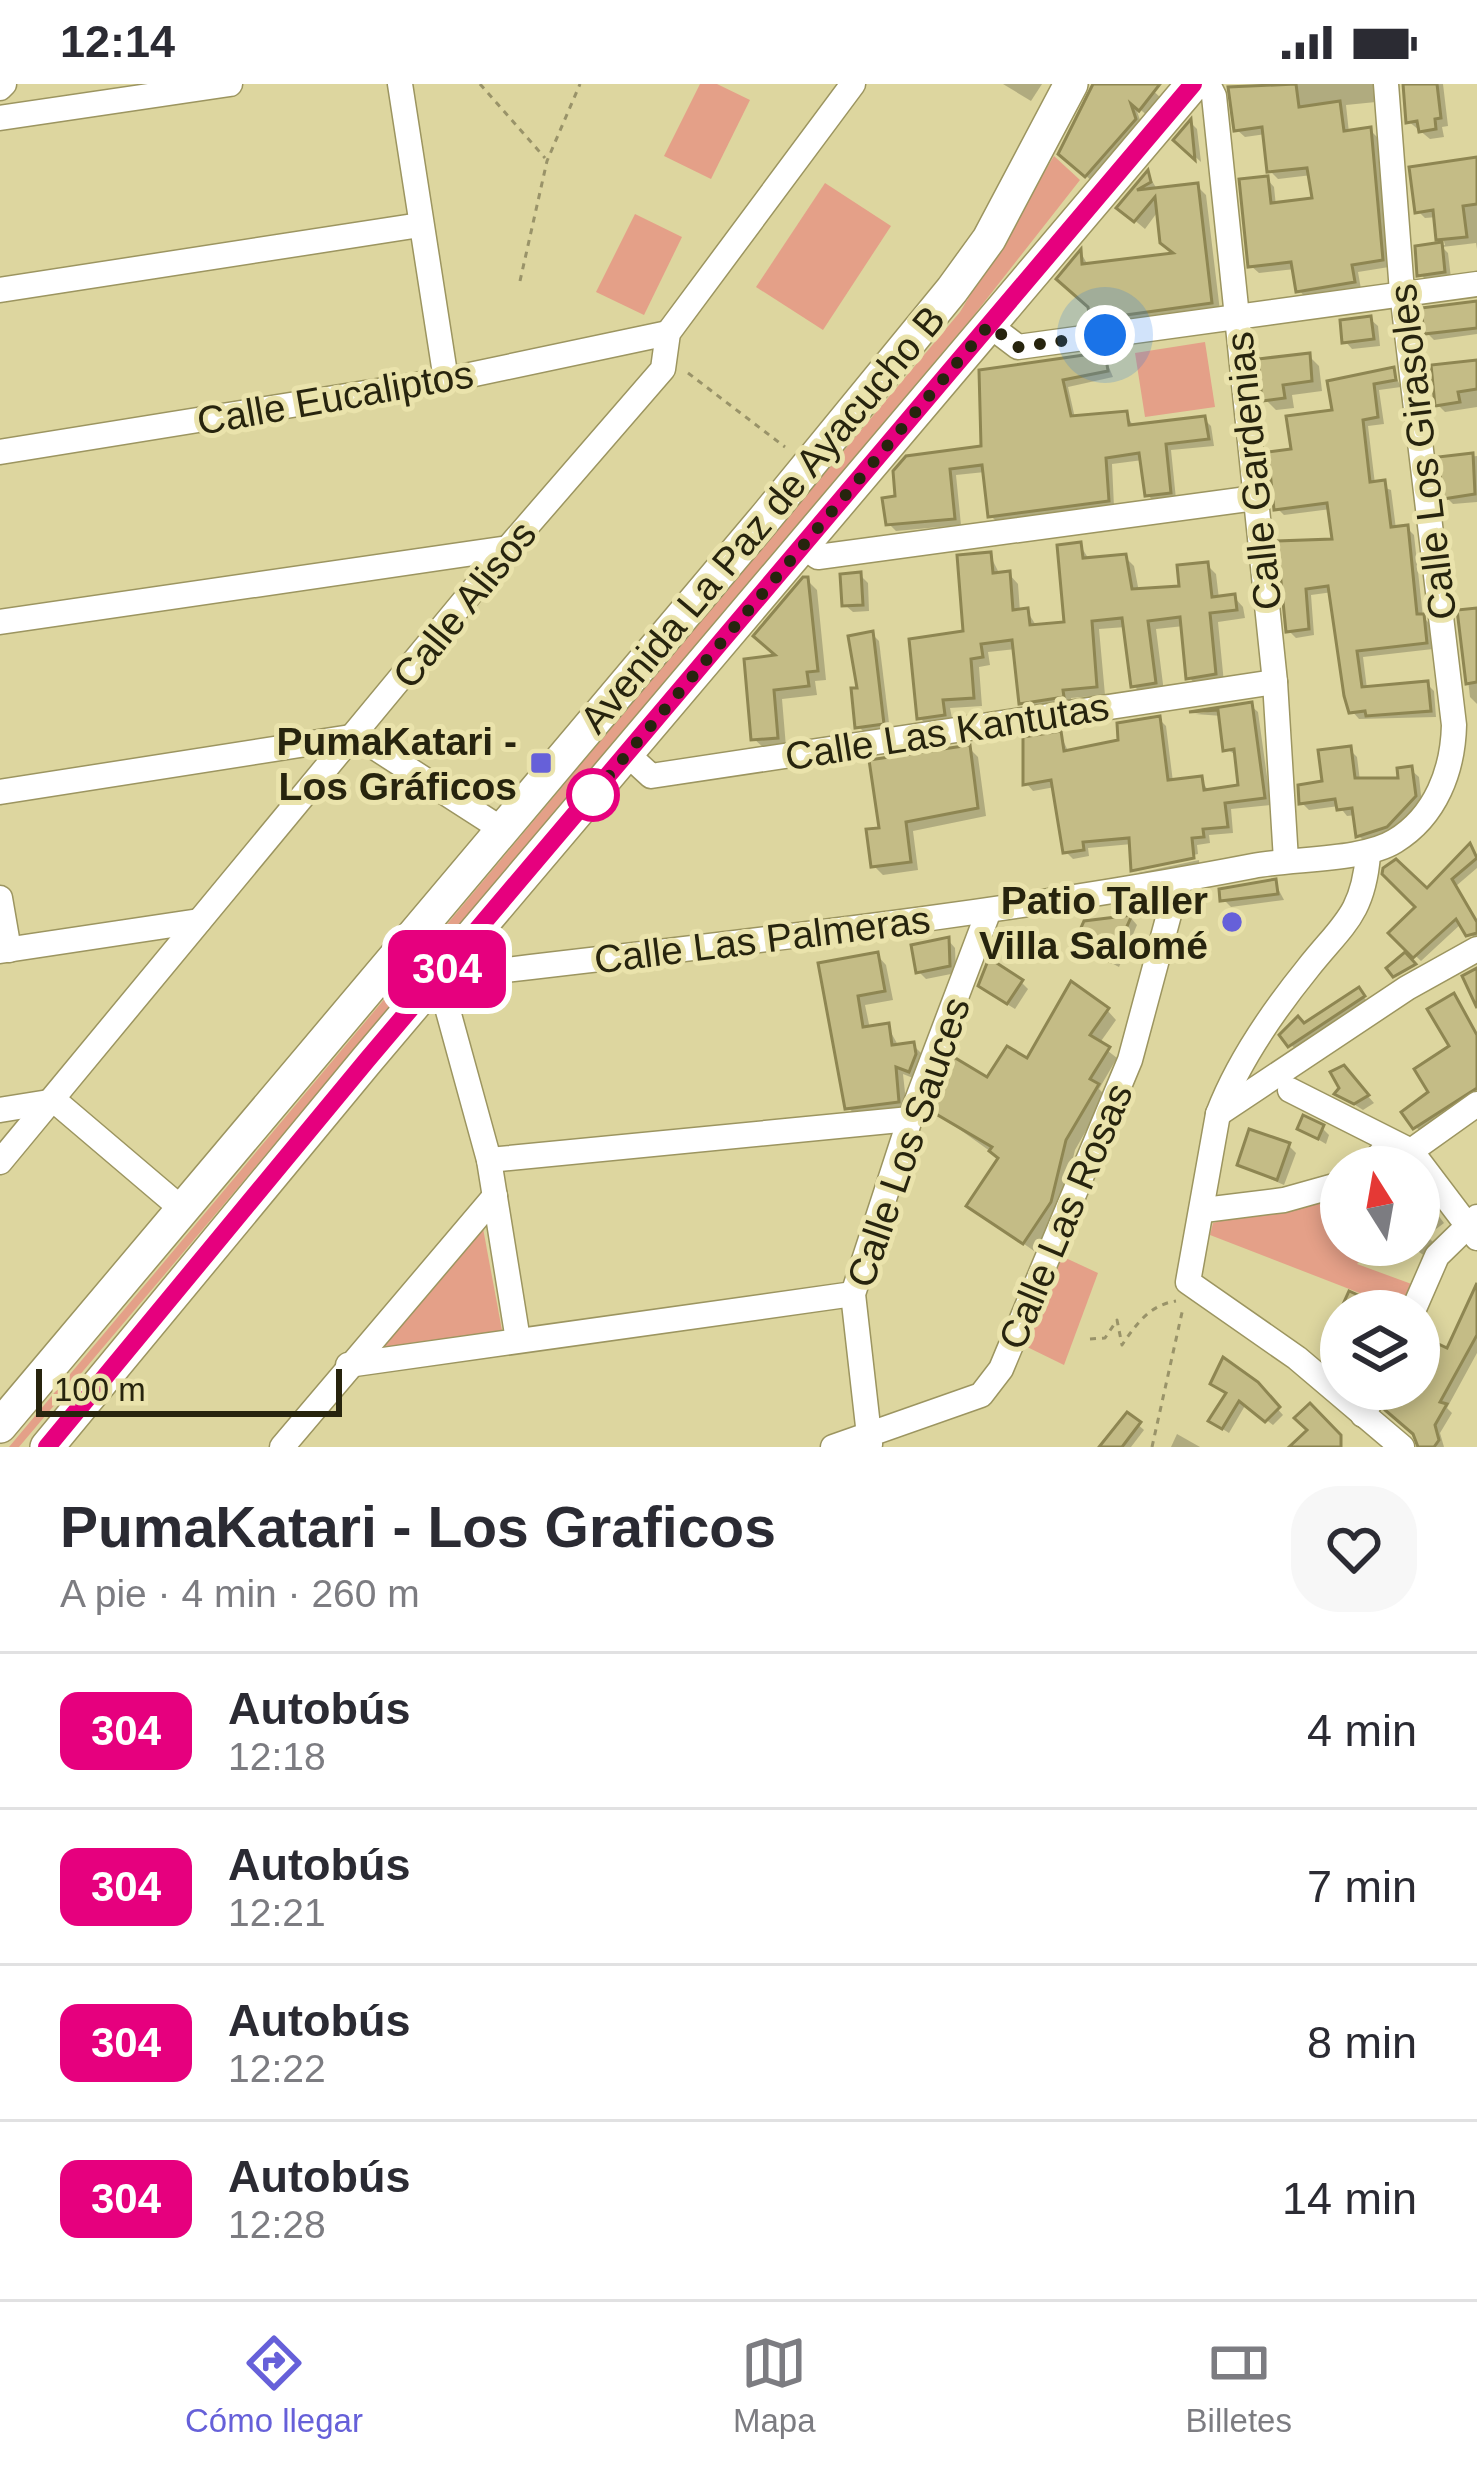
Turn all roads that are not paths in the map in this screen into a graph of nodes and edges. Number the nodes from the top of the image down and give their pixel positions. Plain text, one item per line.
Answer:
1 (230, 84) edge
2 (400, 84) edge
3 (853, 84) edge
4 (1071, 84) edge
5 (1193, 84) edge
6 (1208, 84) edge
7 (1386, 84) edge
8 (0, 118) edge
9 (420, 225) junction
10 (1477, 284) edge
11 (0, 290) edge
12 (1402, 292) junction
13 (1236, 317) junction
14 (989, 325) junction
15 (668, 333) junction
16 (446, 380) junction
17 (0, 452) edge
18 (1256, 498) junction
19 (803, 546) junction
20 (508, 548) junction
21 (0, 622) edge
22 (1275, 682) junction
23 (357, 736) junction
24 (627, 754) junction
25 (1465, 756) edge
26 (0, 792) edge
27 (503, 830) junction
28 (1368, 855) junction
29 (1286, 860) junction
30 (1178, 881) junction
31 (0, 898) edge
32 (988, 913) junction
33 (199, 921) junction
34 (1477, 949) edge
35 (4, 950) edge
36 (439, 978) junction
37 (1290, 1090) dead end
38 (55, 1101) junction
39 (1477, 1104) edge
40 (0, 1110) edge
41 (1218, 1114) junction
42 (910, 1119) junction
43 (1398, 1146) edge
44 (1402, 1146) edge
45 (489, 1160) junction
46 (0, 1162) edge
47 (1320, 1190) edge
48 (1440, 1190) edge
49 (495, 1196) junction
50 (182, 1209) junction
51 (1204, 1210) junction
52 (1474, 1227) edge
53 (1422, 1290) edge
54 (853, 1294) junction
55 (518, 1340) junction
56 (348, 1365) junction
57 (1365, 1410) edge
58 (1363, 1414) junction
59 (0, 1426) edge
60 (870, 1440) edge
61 (47, 1447) edge
62 (282, 1447) edge
63 (833, 1447) edge
64 (1402, 1447) edge

1 - 8 street
2 - 9 street
3 - 15 street
4 - 27 main road, Avenida La Paz de Ayacucho B
5 - 14 main road
6 - 13 street, Calle Gardenias
7 - 12 street, Calle Los Girasoles
9 - 11 street
9 - 16 street
10 - 12 street
12 - 13 street
12 - 25 street, Calle Los Girasoles
13 - 14 street
13 - 18 street, Calle Gardenias
14 - 19 main road
15 - 16 street, Calle Eucaliptos
15 - 20 street, Calle Alisos
16 - 17 street, Calle Eucaliptos
18 - 19 street
18 - 22 street, Calle Gardenias
19 - 24 main road
20 - 21 street
20 - 23 street, Calle Alisos
22 - 24 street, Calle Las Kantutas
22 - 29 street, Calle Gardenias
23 - 26 street
23 - 27 street
23 - 33 street, Calle Alisos
24 - 36 main road
25 - 28 street, Calle Los Girasoles
27 - 50 main road, Avenida La Paz de Ayacucho B
28 - 29 street, Calle Las Palmeras
28 - 41 street
29 - 30 street, Calle Las Palmeras
30 - 32 street, Calle Las Palmeras
30 - 60 street, Calle Las Rosas
31 - 35 street
32 - 36 street, Calle Las Palmeras
32 - 42 street, Calle Los Sauces
33 - 35 street
33 - 38 street, Calle Alisos
34 - 41 street
36 - 45 street
36 - 61 main road
37 - 43 street
38 - 40 street
38 - 46 street, Calle Alisos
38 - 50 street
39 - 44 street
41 - 51 street
42 - 45 street
42 - 54 street, Calle Los Sauces
45 - 49 street
47 - 51 street
48 - 52 street
49 - 55 street
49 - 56 street
50 - 59 main road, Avenida La Paz de Ayacucho B
51 - 58 street
52 - 53 street
54 - 55 street
54 - 60 street, Calle Los Sauces
55 - 56 street
56 - 62 street
57 - 58 street
58 - 64 street
60 - 63 street, Calle Las Rosas

